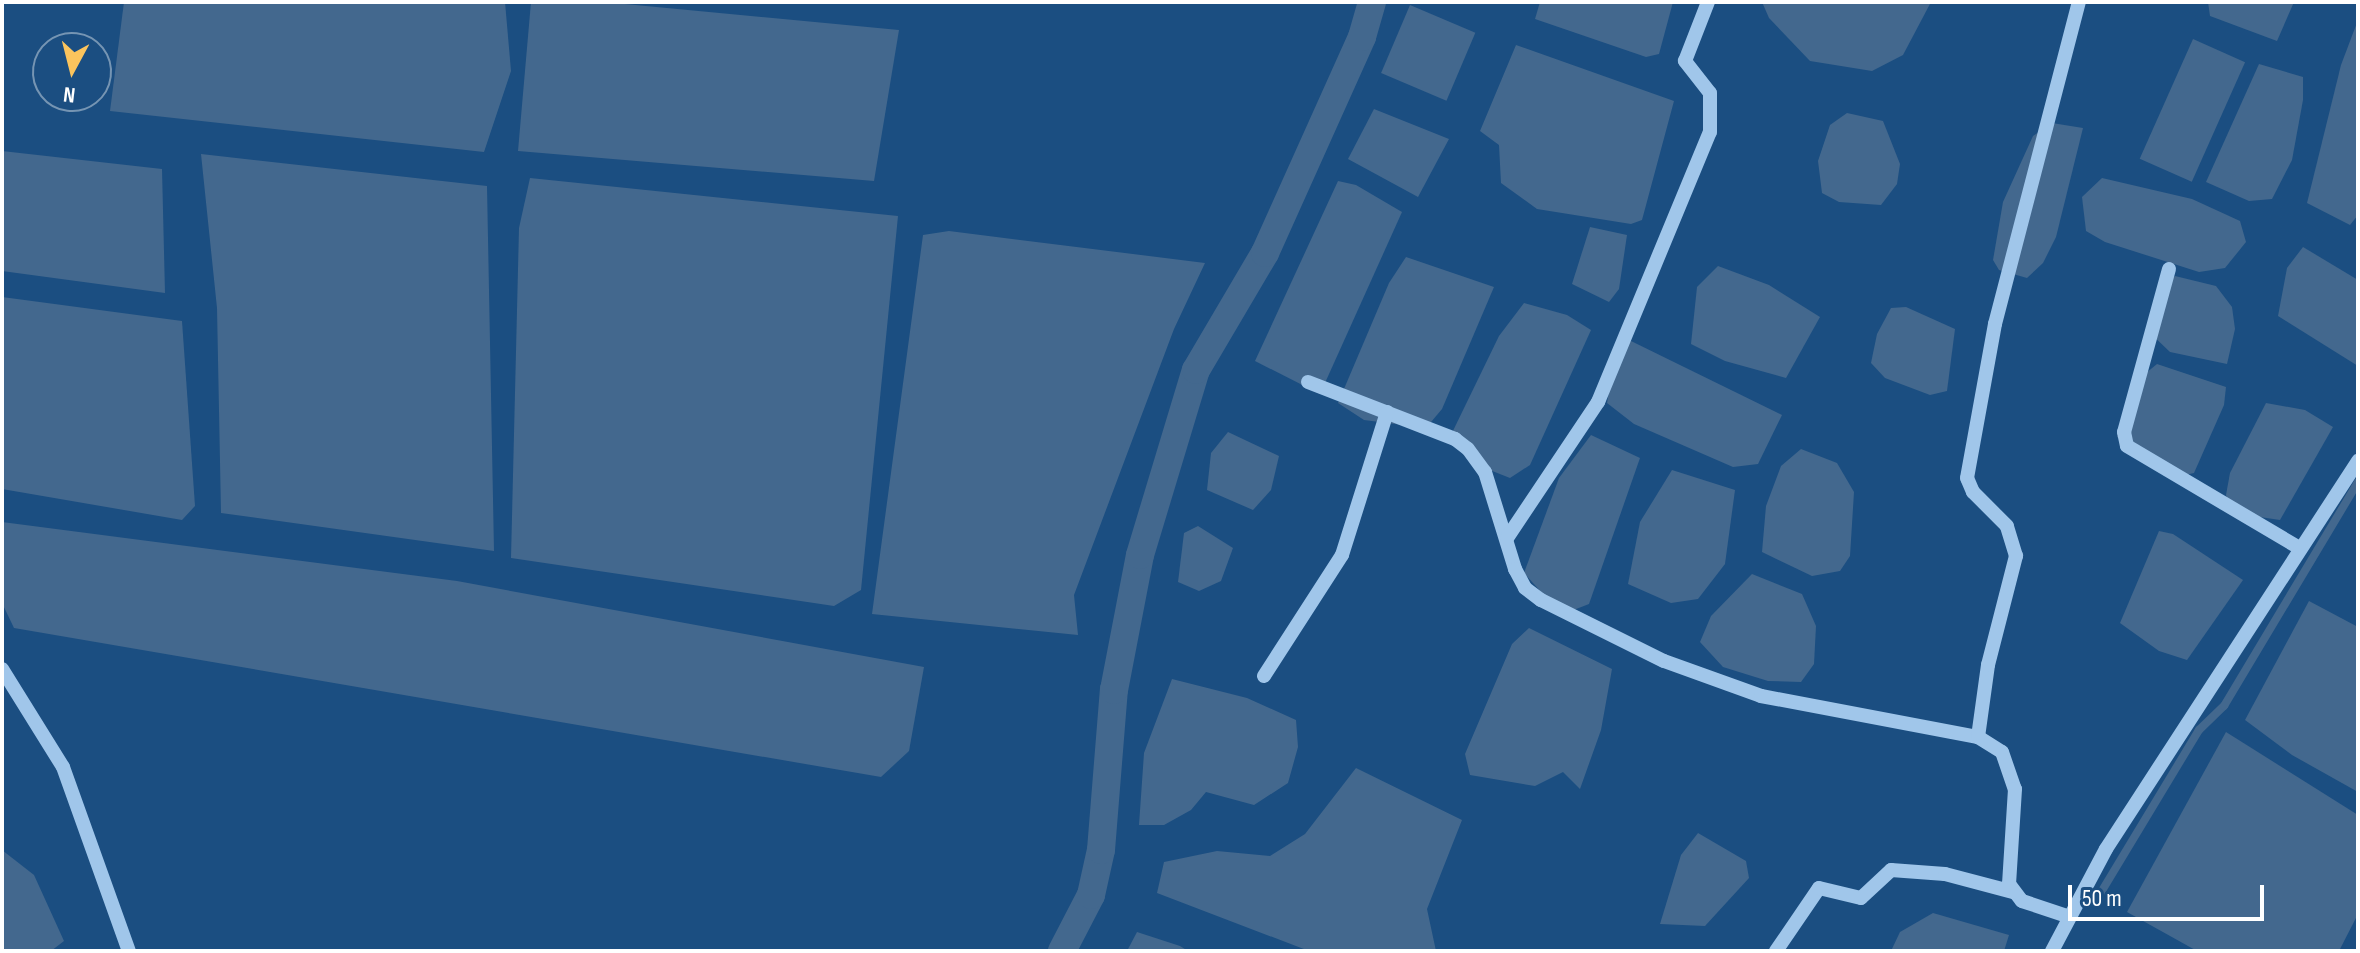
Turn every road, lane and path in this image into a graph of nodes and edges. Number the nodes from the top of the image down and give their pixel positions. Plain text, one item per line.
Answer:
1 (1708, 2) edge
2 (2079, 2) edge
3 (2169, 269) dead end
4 (1308, 382) dead end
5 (1387, 412) junction
6 (2358, 461) edge
7 (1507, 538) junction
8 (2298, 547) junction
9 (2, 669) edge
10 (1264, 676) dead end
11 (1978, 737) junction
12 (2013, 892) junction
13 (2067, 916) junction
14 (129, 951) edge
15 (1776, 951) edge
16 (2052, 951) edge

1 - 7 street
2 - 11 street
3 - 8 street
4 - 5 street
5 - 7 street
5 - 10 street
6 - 8 street
7 - 11 street
8 - 13 street
9 - 14 street
11 - 12 street
12 - 13 street
12 - 15 street
13 - 16 street

